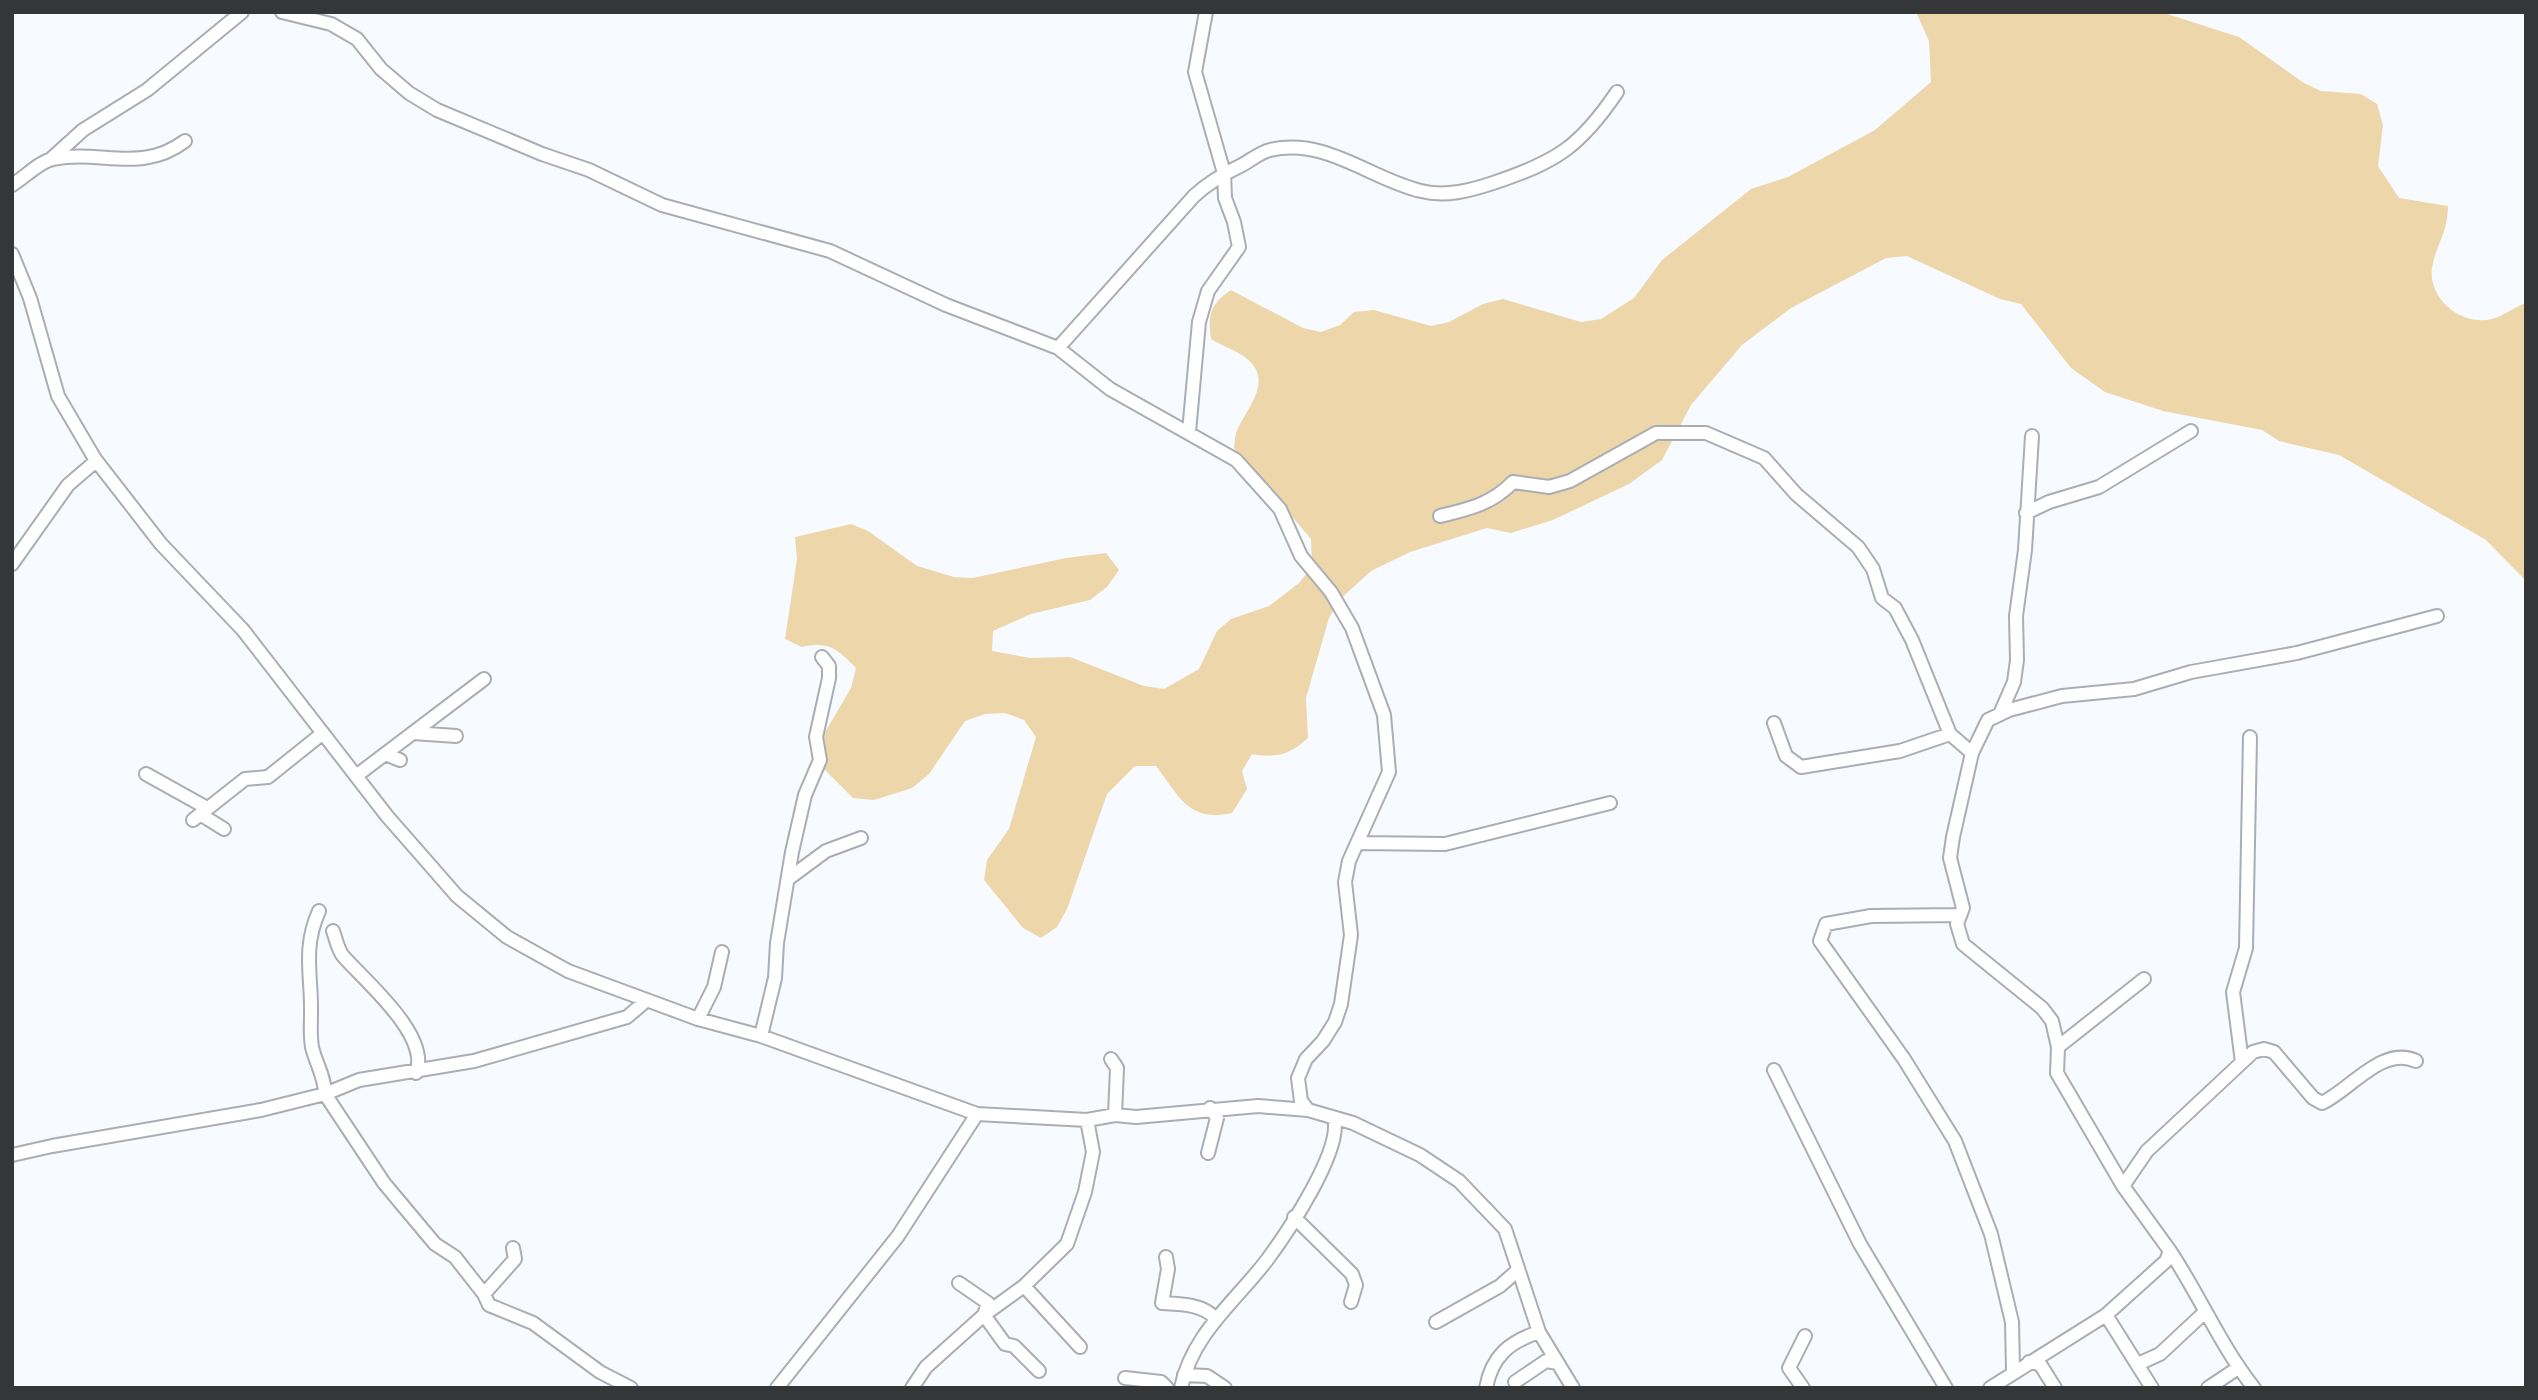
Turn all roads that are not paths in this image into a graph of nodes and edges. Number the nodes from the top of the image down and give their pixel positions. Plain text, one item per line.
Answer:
1 (242, 12) edge
2 (282, 12) edge
3 (1206, 12) edge
4 (1617, 92) dead end
5 (185, 141) dead end
6 (51, 159) junction
7 (1224, 173) junction
8 (12, 185) edge
9 (12, 254) edge
10 (1058, 348) junction
11 (2191, 431) dead end
12 (1189, 432) junction
13 (2032, 436) dead end
14 (96, 461) junction
15 (2026, 513) junction
16 (1440, 516) dead end
17 (12, 564) edge
18 (2437, 616) dead end
19 (822, 657) dead end
20 (484, 679) dead end
21 (2000, 715) junction
22 (1774, 723) dead end
23 (323, 733) junction
24 (413, 733) junction
25 (1950, 734) junction
26 (456, 736) dead end
27 (2250, 737) dead end
28 (1972, 753) junction
29 (385, 754) junction
30 (400, 760) dead end
31 (146, 774) dead end
32 (356, 776) junction
33 (1610, 803) dead end
34 (200, 814) junction
35 (224, 830) dead end
36 (861, 838) dead end
37 (1358, 843) junction
38 (788, 880) junction
39 (319, 911) dead end
40 (1961, 915) junction
41 (333, 931) dead end
42 (722, 952) dead end
43 (2144, 979) dead end
44 (647, 1000) junction
45 (698, 1019) junction
46 (761, 1036) junction
47 (2058, 1047) junction
48 (1111, 1059) dead end
49 (2416, 1061) dead end
50 (2242, 1062) junction
51 (1774, 1070) dead end
52 (416, 1073) junction
53 (325, 1094) junction
54 (1210, 1108) junction
55 (1308, 1110) junction
56 (977, 1114) junction
57 (1115, 1115) junction
58 (1334, 1118) junction
59 (1087, 1120) junction
60 (1208, 1153) dead end
61 (12, 1155) edge
62 (2123, 1186) junction
63 (1294, 1217) junction
64 (513, 1248) dead end
65 (2170, 1251) junction
66 (1166, 1257) dead end
67 (1518, 1270) junction
68 (959, 1283) dead end
69 (1024, 1286) junction
70 (484, 1294) junction
71 (1350, 1302) dead end
72 (2205, 1312) junction
73 (985, 1315) junction
74 (2106, 1315) junction
75 (1215, 1318) junction
76 (1436, 1322) dead end
77 (1539, 1332) junction
78 (1805, 1336) dead end
79 (1080, 1347) dead end
80 (2029, 1362) junction
81 (1558, 1363) junction
82 (2138, 1364) junction
83 (2238, 1368) junction
84 (2013, 1370) junction
85 (1039, 1371) dead end
86 (1125, 1378) dead end
87 (1182, 1381) edge
88 (1515, 1382) dead end
89 (631, 1388) edge
90 (777, 1388) edge
91 (912, 1388) edge
92 (1167, 1388) edge
93 (1225, 1388) edge
94 (1486, 1388) edge
95 (1573, 1388) edge
96 (1803, 1388) edge
97 (1946, 1388) edge
98 (1990, 1388) edge
99 (2055, 1388) edge
100 (2152, 1388) edge
101 (2208, 1388) edge
102 (2254, 1388) edge

1 - 6 street
2 - 10 street
3 - 7 street
4 - 7 street
5 - 6 street
6 - 8 street
7 - 10 street
7 - 12 street
9 - 14 street
10 - 12 street
11 - 15 street
12 - 37 street
13 - 15 street
14 - 17 street
14 - 23 street
15 - 21 street
16 - 25 street
18 - 21 street
19 - 38 street
20 - 24 street
21 - 28 street
22 - 25 street
23 - 32 street
23 - 34 street
24 - 26 street
24 - 29 street
25 - 28 street
27 - 50 street
28 - 40 street
29 - 30 street
29 - 32 street
31 - 34 street
32 - 44 street
33 - 37 street
34 - 35 street
36 - 38 street
37 - 55 street
38 - 46 street
39 - 53 street
40 - 47 street
40 - 84 street
41 - 52 street
42 - 45 street
43 - 47 street
44 - 45 street
44 - 52 street
45 - 46 street
46 - 56 street
47 - 62 street
48 - 57 street
49 - 50 street
50 - 62 street
51 - 97 street
52 - 53 street
53 - 61 street
53 - 70 street
54 - 55 street
54 - 57 street
54 - 60 street
55 - 58 street
56 - 59 street
56 - 90 street
57 - 59 street
58 - 63 street
58 - 67 street
59 - 69 street
62 - 65 street
63 - 71 street
63 - 75 street
64 - 70 street
65 - 72 street
65 - 74 street
66 - 75 street
67 - 76 street
67 - 77 street
68 - 73 street
69 - 73 street
69 - 79 street
70 - 89 street
72 - 82 street
72 - 83 street
73 - 85 street
73 - 91 street
74 - 80 street
74 - 82 street
75 - 87 street
77 - 81 street
77 - 94 street
78 - 96 street
80 - 84 street
80 - 99 street
81 - 88 street
81 - 95 street
82 - 100 street
83 - 101 street
83 - 102 street
84 - 98 street
86 - 92 street
87 - 93 street

